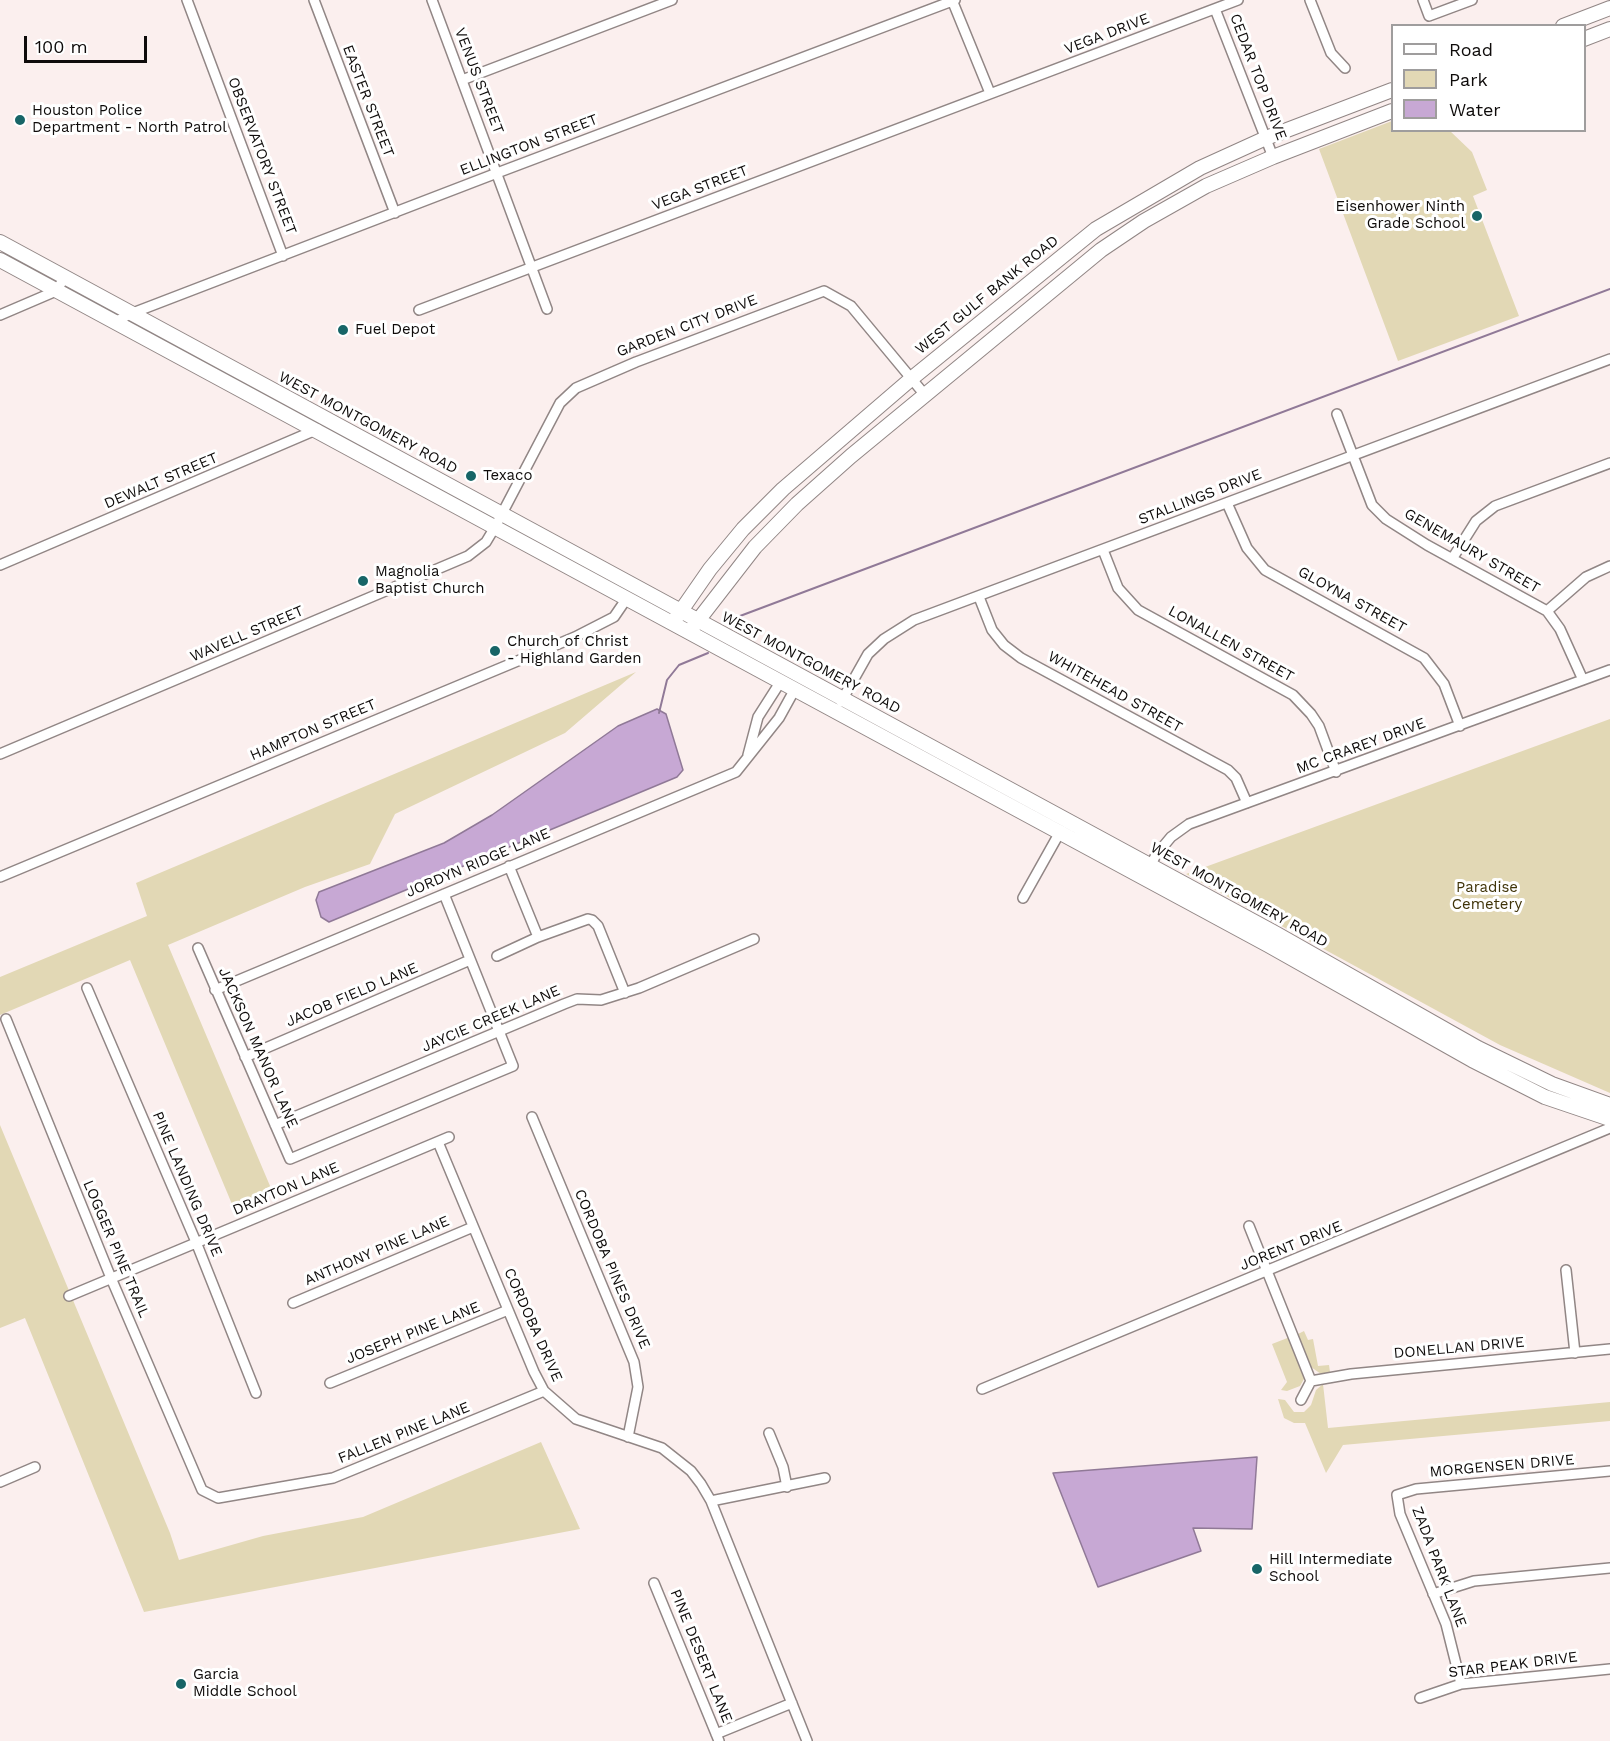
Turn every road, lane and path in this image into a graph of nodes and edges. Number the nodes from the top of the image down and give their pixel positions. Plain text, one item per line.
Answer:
1 (187, 0) edge
2 (314, 0) edge
3 (432, 0) edge
4 (672, 0) edge
5 (954, 0) edge
6 (1238, 0) edge
7 (1310, 0) edge
8 (1423, 0) edge
9 (1472, 0) edge
10 (1610, 8) edge
11 (1215, 9) junction
12 (1568, 24) edge
13 (1610, 29) edge
14 (1586, 38) edge
15 (1345, 68) dead end
16 (462, 80) junction
17 (1391, 90) edge
18 (990, 93) junction
19 (1391, 111) edge
20 (1266, 138) junction
21 (1273, 157) junction
22 (498, 173) junction
23 (1134, 204) junction
24 (395, 213) junction
25 (1144, 221) junction
26 (0, 242) edge
27 (283, 256) junction
28 (0, 260) edge
29 (532, 269) junction
30 (64, 277) junction
31 (56, 291) junction
32 (1017, 291) junction
33 (1031, 307) junction
34 (547, 309) dead end
35 (419, 310) dead end
36 (130, 314) junction
37 (0, 315) edge
38 (115, 322) junction
39 (1610, 359) edge
40 (911, 379) junction
41 (925, 395) junction
42 (1337, 414) dead end
43 (333, 422) junction
44 (316, 430) junction
45 (1352, 456) junction
46 (1610, 463) edge
47 (783, 489) junction
48 (1227, 503) junction
49 (797, 504) junction
50 (499, 521) junction
51 (1103, 550) junction
52 (1452, 559) junction
53 (0, 565) edge
54 (1610, 566) edge
55 (979, 597) junction
56 (627, 598) junction
57 (1547, 611) junction
58 (677, 617) junction
59 (694, 626) junction
60 (1610, 670) edge
61 (1583, 680) junction
62 (781, 681) junction
63 (795, 689) junction
64 (840, 705) junction
65 (1460, 726) junction
66 (0, 754) edge
67 (748, 758) junction
68 (1336, 772) junction
69 (1247, 803) junction
70 (1060, 832) junction
71 (509, 866) junction
72 (1147, 871) junction
73 (0, 877) edge
74 (444, 894) junction
75 (1023, 898) dead end
76 (538, 937) junction
77 (754, 939) dead end
78 (198, 948) dead end
79 (497, 956) dead end
80 (470, 960) junction
81 (87, 988) dead end
82 (215, 990) junction
83 (626, 993) junction
84 (6, 1019) dead end
85 (499, 1032) junction
86 (245, 1057) junction
87 (1610, 1105) edge
88 (532, 1117) dead end
89 (1610, 1119) edge
90 (275, 1125) junction
91 (1610, 1128) edge
92 (449, 1137) dead end
93 (438, 1142) junction
94 (1249, 1226) dead end
95 (473, 1227) junction
96 (196, 1242) junction
97 (1566, 1270) dead end
98 (1267, 1272) junction
99 (111, 1278) junction
100 (69, 1296) dead end
101 (293, 1303) dead end
102 (508, 1310) junction
103 (1610, 1349) edge
104 (1575, 1353) junction
105 (1311, 1381) junction
106 (330, 1383) dead end
107 (982, 1389) dead end
108 (544, 1391) junction
109 (256, 1393) dead end
110 (1301, 1400) dead end
111 (769, 1433) dead end
112 (628, 1437) junction
113 (35, 1467) dead end
114 (1610, 1472) edge
115 (825, 1478) dead end
116 (0, 1482) edge
117 (787, 1487) junction
118 (202, 1490) joint
119 (1397, 1495) joint
120 (711, 1501) junction
121 (1610, 1568) edge
122 (654, 1583) dead end
123 (1433, 1594) junction
124 (1610, 1669) edge
125 (1461, 1684) junction
126 (1420, 1698) dead end
127 (792, 1703) junction
128 (718, 1738) edge
129 (807, 1741) edge

1 - 27 street, OBSERVATORY STREET
2 - 24 street, EASTER STREET
3 - 16 street, VENUS STREET
4 - 16 street
5 - 18 street
5 - 22 street, ELLINGTON STREET
6 - 11 street, VEGA DRIVE
7 - 15 street
8 - 9 street
10 - 12 main road
11 - 18 street, VEGA DRIVE
11 - 20 street, CEDAR TOP DRIVE
13 - 14 main road
16 - 22 street, VENUS STREET
17 - 20 main road, WEST GULF BANK ROAD
18 - 29 street, VEGA STREET
19 - 21 main road
20 - 21 street, CEDAR TOP DRIVE
20 - 23 main road, WEST GULF BANK ROAD
21 - 25 main road
22 - 24 street, ELLINGTON STREET
22 - 29 street, VENUS STREET
23 - 25 main road
23 - 32 main road, WEST GULF BANK ROAD
24 - 27 street, ELLINGTON STREET
25 - 33 main road
26 - 30 main road, WEST MONTGOMERY ROAD
27 - 36 street, ELLINGTON STREET
28 - 31 main road, WEST MONTGOMERY ROAD
29 - 34 street, VENUS STREET
29 - 35 street, VEGA STREET
30 - 31 street
30 - 36 main road, WEST MONTGOMERY ROAD
31 - 37 street
31 - 38 main road, WEST MONTGOMERY ROAD
32 - 33 main road
32 - 40 main road, WEST GULF BANK ROAD
33 - 41 main road
36 - 38 street, ELLINGTON STREET
36 - 43 main road, WEST MONTGOMERY ROAD
38 - 44 main road, WEST MONTGOMERY ROAD
39 - 45 street, STALLINGS DRIVE
40 - 41 street, GARDEN CITY DRIVE
40 - 47 main road, WEST GULF BANK ROAD
40 - 50 street, GARDEN CITY DRIVE
41 - 49 main road
42 - 45 street, GENEMAURY STREET
43 - 44 street, DEWALT STREET
43 - 50 main road, WEST MONTGOMERY ROAD
44 - 50 main road, WEST MONTGOMERY ROAD
44 - 53 street, DEWALT STREET
45 - 48 street, STALLINGS DRIVE
45 - 52 street, GENEMAURY STREET
46 - 52 street
47 - 49 main road
47 - 58 main road, WEST GULF BANK ROAD
48 - 51 street, STALLINGS DRIVE
48 - 65 street, GLOYNA STREET
49 - 59 main road
50 - 56 main road, WEST MONTGOMERY ROAD
50 - 58 main road, WEST MONTGOMERY ROAD
50 - 66 street, WAVELL STREET
51 - 55 street, STALLINGS DRIVE
51 - 68 street, LONALLEN STREET
52 - 57 street, GENEMAURY STREET
54 - 57 street
55 - 64 street, STALLINGS DRIVE
55 - 69 street, WHITEHEAD STREET
56 - 58 main road, WEST MONTGOMERY ROAD
56 - 73 street, HAMPTON STREET
57 - 61 street, GENEMAURY STREET
58 - 59 main road, WEST MONTGOMERY ROAD
59 - 62 main road, WEST MONTGOMERY ROAD
59 - 64 main road, WEST MONTGOMERY ROAD
60 - 61 street, MC CRAREY DRIVE
61 - 65 street, MC CRAREY DRIVE
62 - 63 main road, WEST MONTGOMERY ROAD
62 - 67 street
63 - 64 main road, WEST MONTGOMERY ROAD
63 - 67 street, JORDYN RIDGE LANE
64 - 70 main road, WEST MONTGOMERY ROAD
64 - 72 main road, WEST MONTGOMERY ROAD
65 - 68 street, MC CRAREY DRIVE
67 - 71 street, JORDYN RIDGE LANE
68 - 69 street, MC CRAREY DRIVE
69 - 72 street, MC CRAREY DRIVE
70 - 72 main road, WEST MONTGOMERY ROAD
70 - 75 street
71 - 74 street, JORDYN RIDGE LANE
71 - 76 street
72 - 87 main road, WEST MONTGOMERY ROAD
72 - 89 main road, WEST MONTGOMERY ROAD
74 - 80 street
74 - 82 street, JORDYN RIDGE LANE
76 - 79 street
76 - 83 street
77 - 83 street, JAYCIE CREEK LANE
78 - 82 street, JACKSON MANOR LANE
80 - 85 street
80 - 86 street, JACOB FIELD LANE
81 - 96 street, PINE LANDING DRIVE
82 - 86 street, JACKSON MANOR LANE
83 - 85 street, JAYCIE CREEK LANE
84 - 99 street, LOGGER PINE TRAIL
85 - 90 street, JAYCIE CREEK LANE
85 - 90 street, JACKSON MANOR LANE
86 - 90 street, JACKSON MANOR LANE
88 - 112 street, CORDOBA PINES DRIVE
91 - 98 street, JORENT DRIVE
92 - 93 street, DRAYTON LANE
93 - 95 street, CORDOBA DRIVE
93 - 96 street, DRAYTON LANE
94 - 98 street
95 - 101 street, ANTHONY PINE LANE
95 - 102 street, CORDOBA DRIVE
96 - 99 street, DRAYTON LANE
96 - 109 street, PINE LANDING DRIVE
97 - 104 street
98 - 105 street
98 - 107 street, JORENT DRIVE
99 - 100 street, DRAYTON LANE
99 - 118 street, LOGGER PINE TRAIL
102 - 106 street, JOSEPH PINE LANE
102 - 108 street, CORDOBA DRIVE
103 - 104 street, DONELLAN DRIVE
104 - 105 street, DONELLAN DRIVE
105 - 110 street
108 - 112 street, CORDOBA DRIVE
108 - 118 street, FALLEN PINE LANE
111 - 117 street
112 - 120 street, CORDOBA DRIVE
113 - 116 street
114 - 119 street, MORGENSEN DRIVE
115 - 117 street
117 - 120 street
119 - 123 street, ZADA PARK LANE
120 - 127 street, CORDOBA DRIVE
121 - 123 street
122 - 128 street, PINE DESERT LANE
123 - 125 street, ZADA PARK LANE
124 - 125 street, STAR PEAK DRIVE
125 - 126 street, STAR PEAK DRIVE
127 - 128 street
127 - 129 street, CORDOBA DRIVE

